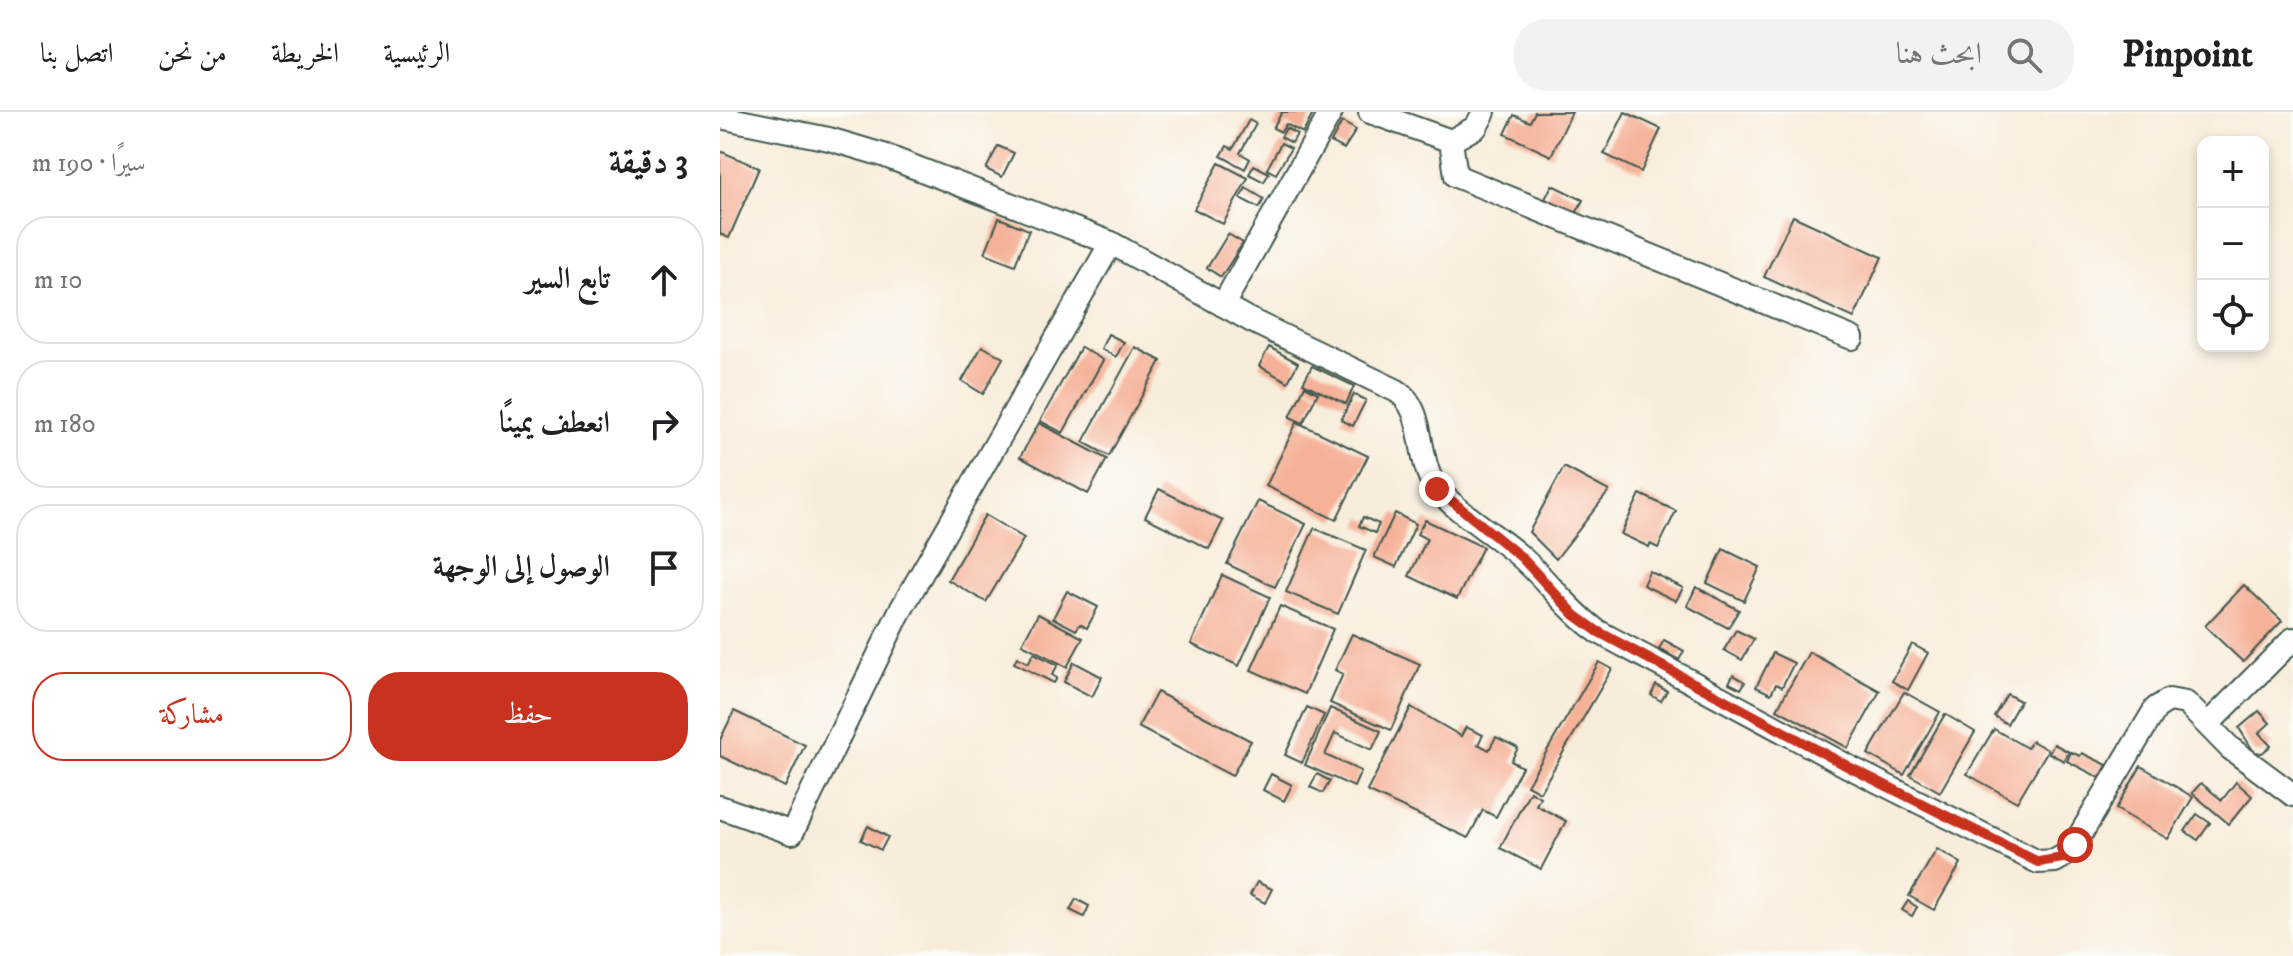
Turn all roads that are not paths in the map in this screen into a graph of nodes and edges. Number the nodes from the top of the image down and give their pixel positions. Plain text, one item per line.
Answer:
1 (1331, 112) edge
2 (1370, 112) edge
3 (1484, 112) edge
4 (720, 117) edge
5 (782, 120) edge
6 (1451, 141) junction
7 (1111, 243) junction
8 (1223, 305) junction
9 (1852, 338) dead end
10 (2293, 639) edge
11 (2208, 724) junction
12 (2293, 795) edge
13 (720, 807) edge

1 - 8 street
2 - 6 street
3 - 6 street
4 - 5 street
5 - 7 street
6 - 9 street
7 - 8 street
7 - 13 street
8 - 11 street
10 - 11 street
11 - 12 street

